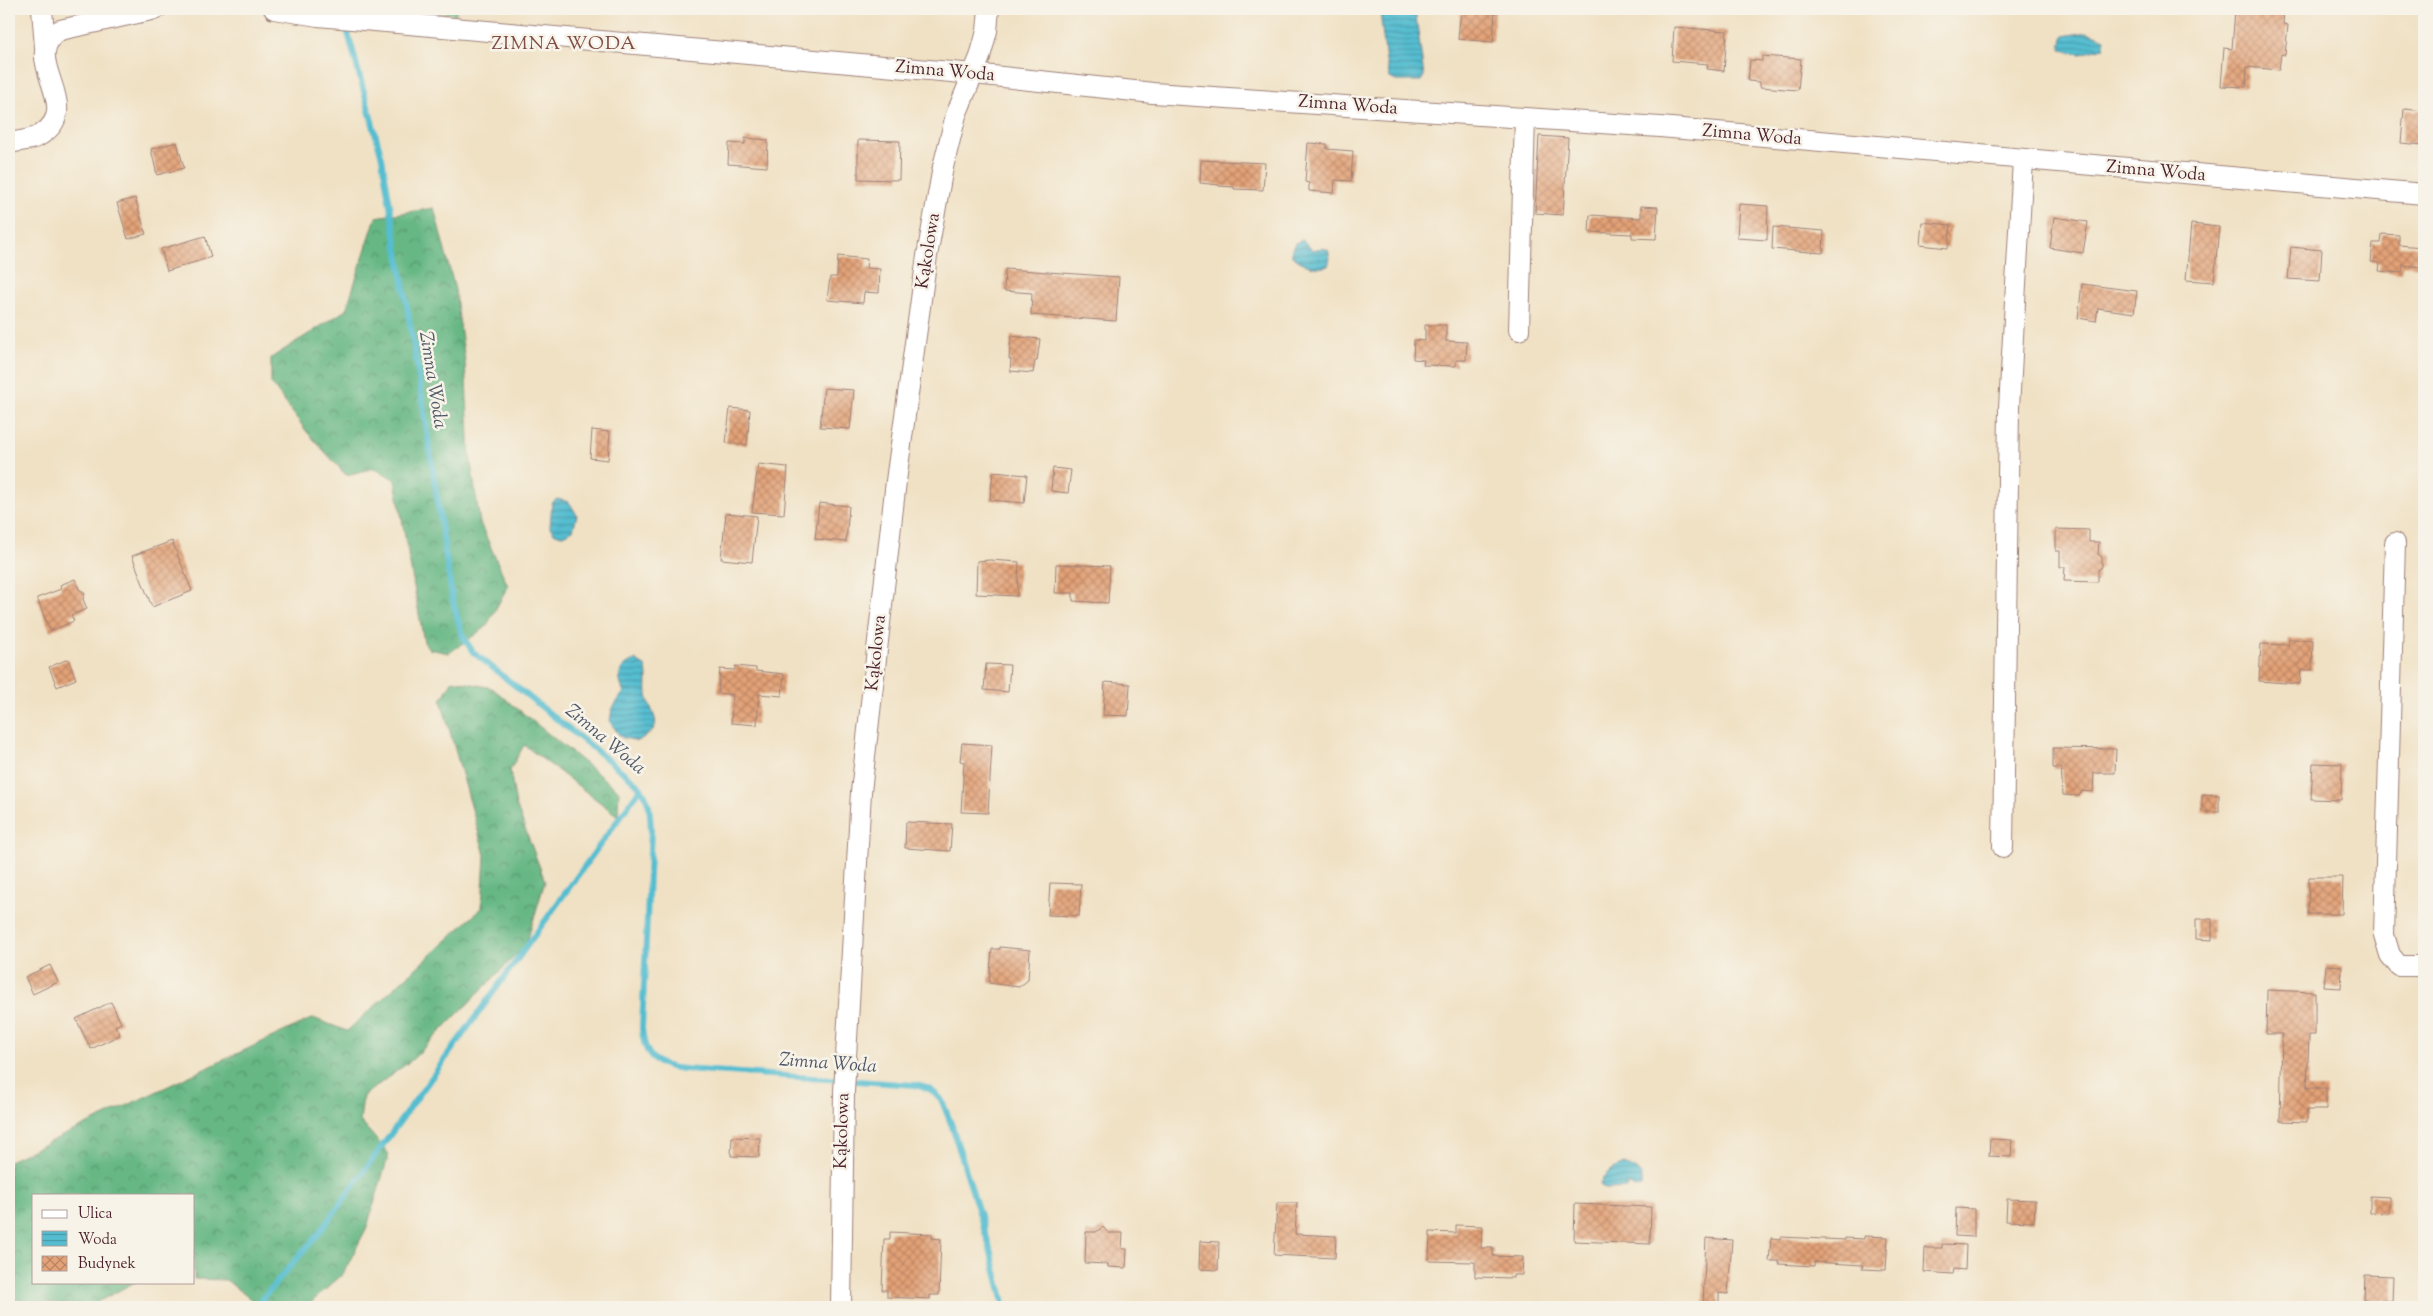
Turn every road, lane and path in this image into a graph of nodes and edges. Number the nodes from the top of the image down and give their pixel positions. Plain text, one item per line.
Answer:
1 (42, 9) edge
2 (156, 9) edge
3 (274, 9) edge
4 (989, 9) edge
5 (46, 47) junction
6 (974, 74) junction
7 (1526, 118) junction
8 (9, 143) edge
9 (2023, 160) junction
10 (2424, 194) edge
11 (1520, 330) dead end
12 (2395, 543) dead end
13 (2003, 846) dead end
14 (2424, 966) edge
15 (841, 1307) edge

1 - 5 street
2 - 5 street
3 - 6 street, Zimna Woda
4 - 6 street, Kąkolowa
5 - 8 street
6 - 7 street, Zimna Woda
6 - 15 street, Kąkolowa
7 - 9 street, Zimna Woda
7 - 11 street
9 - 10 street, Zimna Woda
9 - 13 street
12 - 14 street

